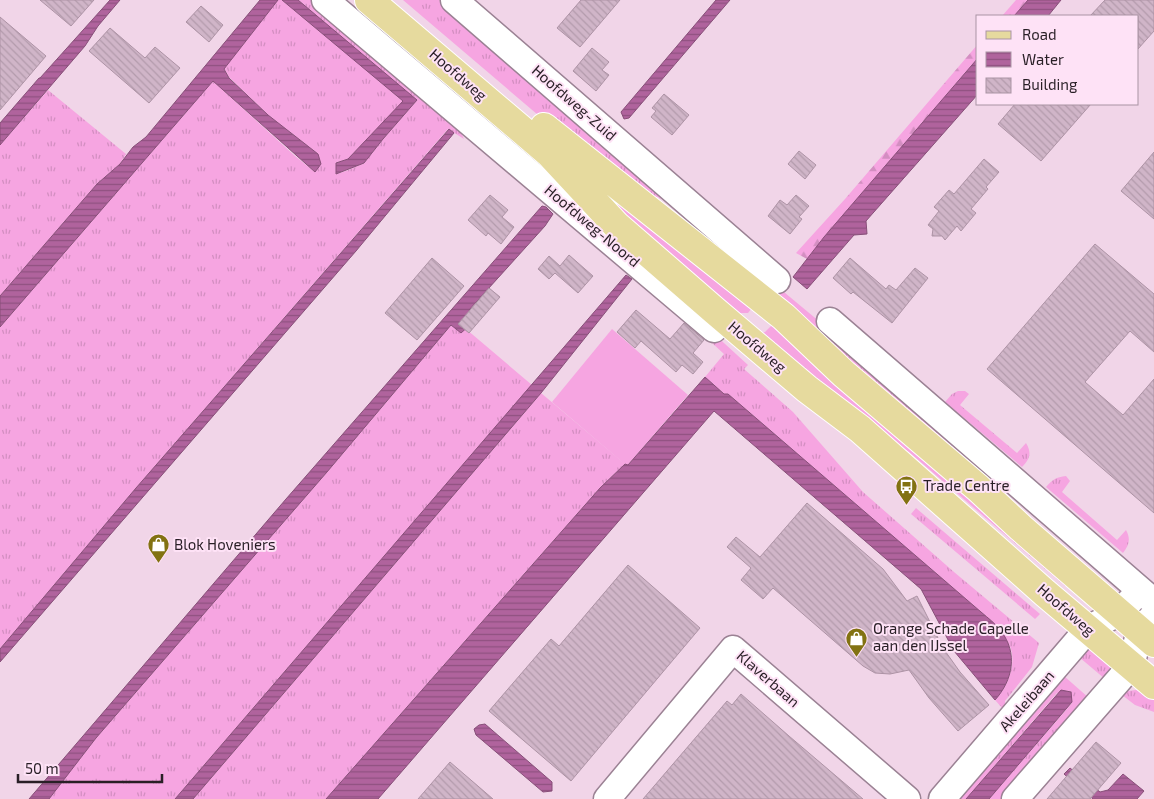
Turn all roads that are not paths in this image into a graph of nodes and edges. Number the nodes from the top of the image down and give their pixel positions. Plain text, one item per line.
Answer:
1 (324, 0) edge
2 (370, 0) edge
3 (396, 0) edge
4 (454, 0) edge
5 (462, 79) junction
6 (501, 113) junction
7 (465, 119) junction
8 (693, 206) junction
9 (651, 213) junction
10 (692, 245) junction
11 (770, 291) junction
12 (715, 320) junction
13 (830, 321) dead end
14 (1147, 596) edge
15 (1120, 612) junction
16 (1088, 629) junction
17 (1149, 629) edge
18 (1132, 666) junction
19 (1154, 685) edge
20 (606, 799) edge
21 (907, 799) edge
22 (942, 799) edge
23 (1015, 799) edge

1 - 7 street, Hoofdweg-Noord
2 - 5 main road, Hoofdweg
3 - 9 main road, Hoofdweg
4 - 8 street, Hoofdweg-Zuid
5 - 6 main road, Hoofdweg
5 - 7 street
6 - 7 street
6 - 12 main road, Hoofdweg
7 - 12 street, Hoofdweg-Noord
8 - 9 street
8 - 10 street
8 - 11 street, Hoofdweg-Zuid
9 - 10 main road, Hoofdweg
10 - 11 main road, Hoofdweg
11 - 12 main road
11 - 15 main road, Hoofdweg
12 - 16 main road, Hoofdweg
13 - 14 street
14 - 15 street
15 - 16 street, Akeleibaan
15 - 17 main road, Hoofdweg
16 - 18 main road, Hoofdweg
16 - 22 street, Akeleibaan
17 - 18 street
18 - 19 main road, Hoofdweg
18 - 23 street
20 - 21 street, Klaverbaan

